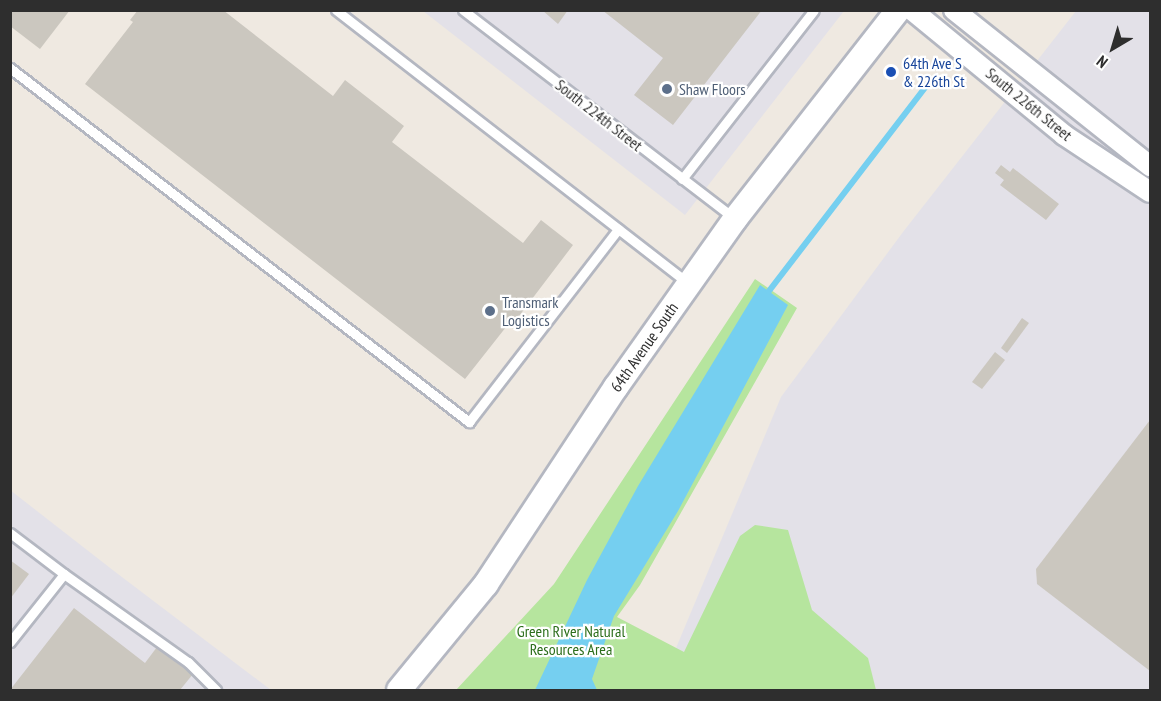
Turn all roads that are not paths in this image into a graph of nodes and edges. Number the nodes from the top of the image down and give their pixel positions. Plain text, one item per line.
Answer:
1 (336, 10) edge
2 (463, 10) edge
3 (814, 10) edge
4 (898, 10) edge
5 (912, 10) edge
6 (954, 10) edge
7 (10, 68) edge
8 (1150, 166) edge
9 (682, 179) junction
10 (1150, 192) edge
11 (735, 219) junction
12 (618, 229) junction
13 (689, 283) junction
14 (10, 533) edge
15 (64, 574) junction
16 (10, 642) edge
17 (216, 690) edge
18 (399, 690) edge

1 - 12 lane
2 - 9 lane, South 224th Street
3 - 9 lane
4 - 11 street, 64th Avenue South
5 - 10 street, South 226th Street
6 - 8 street, South 226th Street
7 - 12 lane
9 - 11 lane, South 224th Street
11 - 13 street, 64th Avenue South
12 - 13 lane
13 - 18 street, 64th Avenue South
14 - 15 lane
15 - 16 lane
15 - 17 lane

